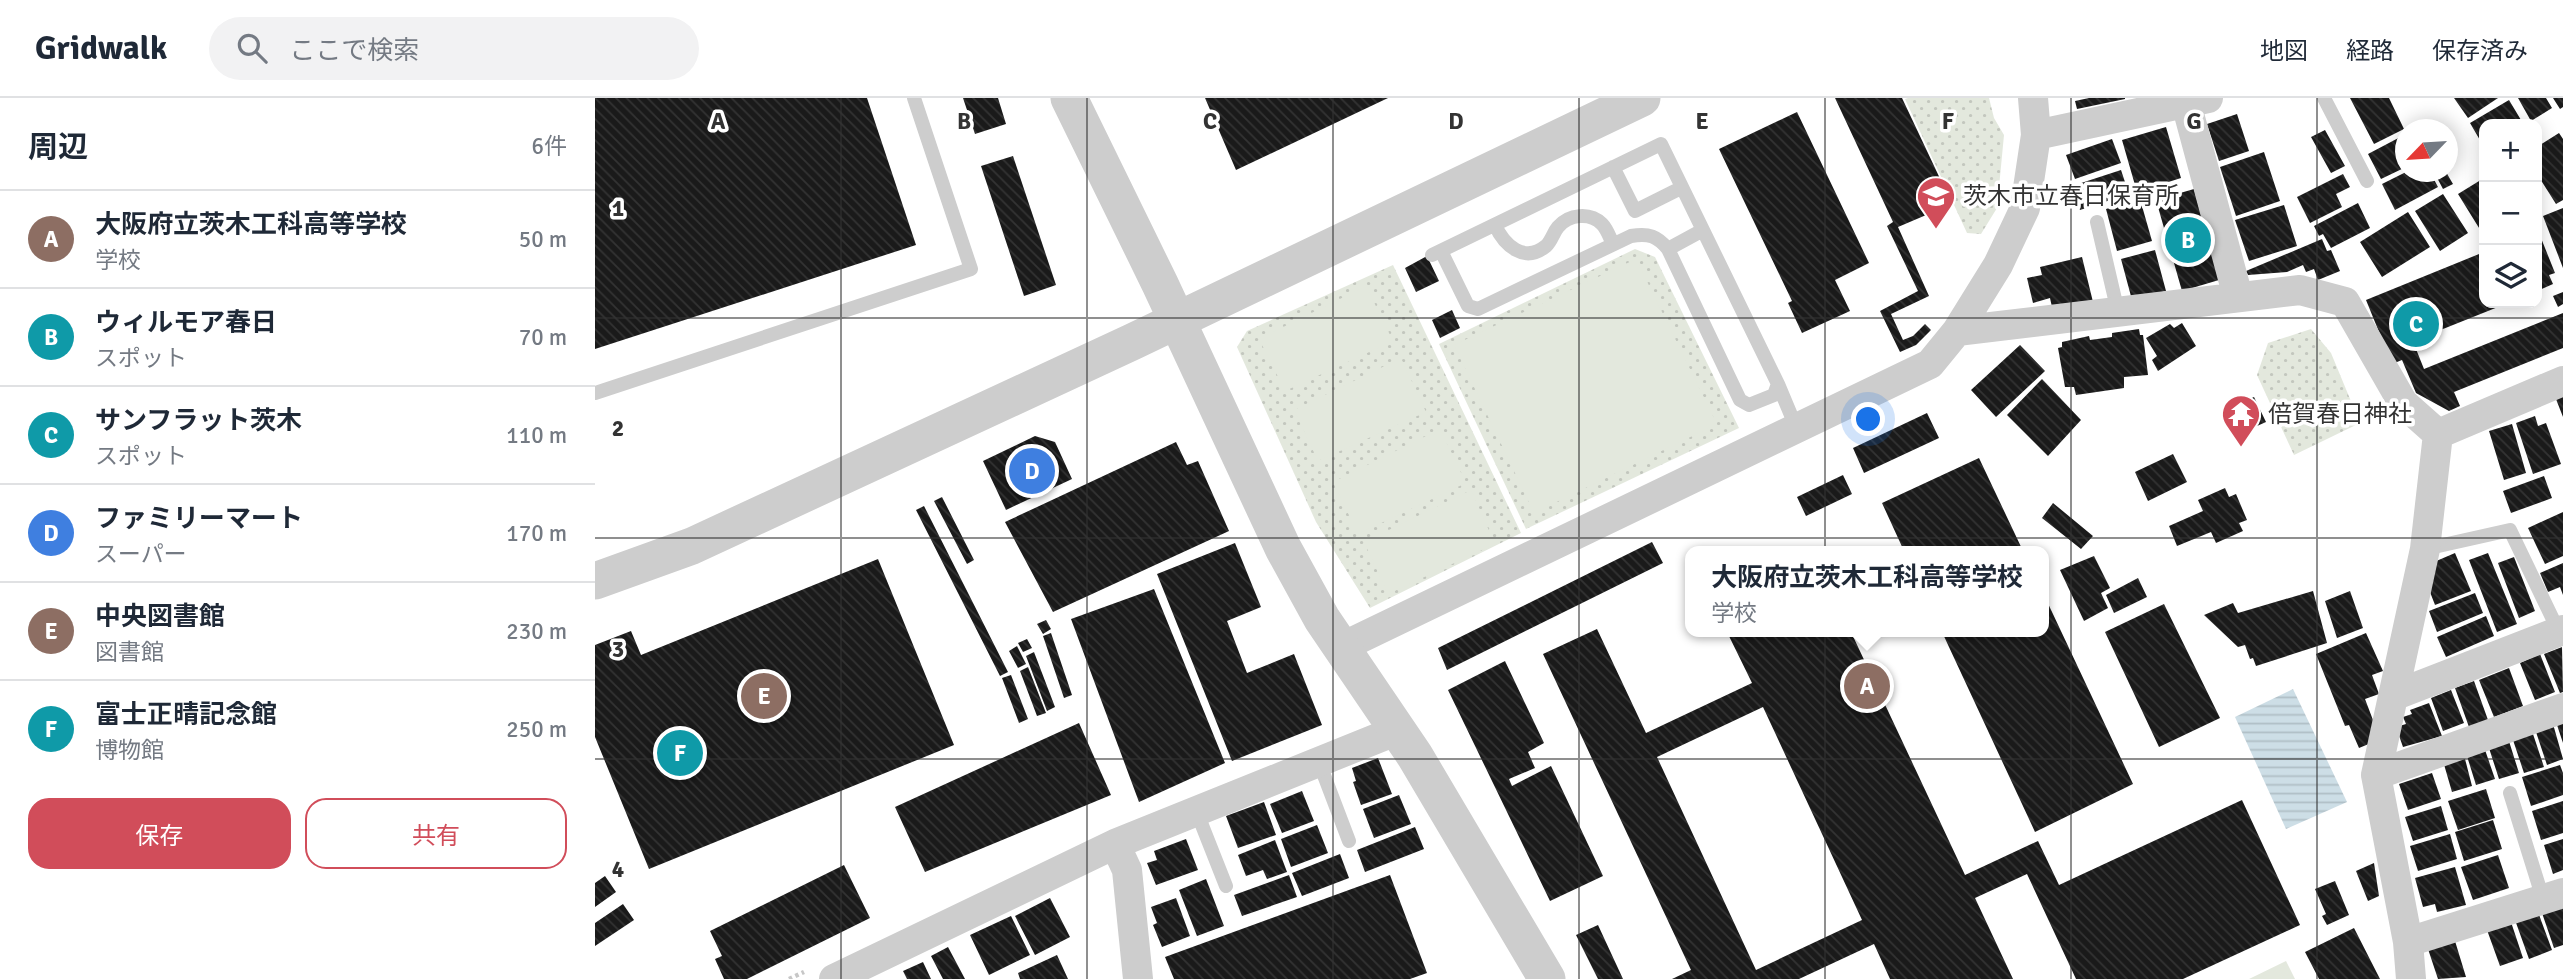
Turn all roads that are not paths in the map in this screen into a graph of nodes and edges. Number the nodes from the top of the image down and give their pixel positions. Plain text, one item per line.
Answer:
1 (914, 98) edge
2 (1069, 98) edge
3 (1642, 98) edge
4 (2033, 98) edge
5 (2324, 98) edge
6 (2197, 100) edge
7 (2036, 135) junction
8 (1613, 167) junction
9 (2367, 181) dead end
10 (1681, 188) junction
11 (2097, 222) dead end
12 (1495, 225) junction
13 (1703, 230) junction
14 (1613, 244) junction
15 (1668, 249) junction
16 (2238, 297) junction
17 (2118, 312) junction
18 (1176, 321) junction
19 (1957, 331) junction
20 (2563, 381) edge
21 (1778, 384) junction
22 (595, 393) edge
23 (1796, 426) junction
24 (2438, 434) junction
25 (2425, 549) junction
26 (595, 582) edge
27 (2561, 631) edge
28 (1342, 647) junction
29 (2393, 696) junction
30 (2563, 708) edge
31 (1398, 730) junction
32 (1319, 762) junction
33 (2376, 775) junction
34 (2510, 793) dead end
35 (1196, 810) junction
36 (1349, 841) dead end
37 (1115, 844) junction
38 (1226, 886) dead end
39 (2553, 896) edge
40 (2408, 942) junction
41 (834, 979) edge
42 (1138, 979) edge
43 (1547, 979) edge
44 (2411, 979) edge

1 - 22 lane
2 - 18 street
3 - 18 street
4 - 7 street
5 - 9 lane
6 - 7 street
6 - 16 street
7 - 19 street
8 - 10 lane
8 - 10 lane
8 - 12 lane
10 - 13 lane
11 - 17 lane
12 - 14 lane
12 - 14 lane
13 - 15 lane
13 - 21 lane
14 - 15 lane
15 - 21 lane
16 - 17 street
16 - 24 street
17 - 19 street
18 - 26 street
18 - 28 street
19 - 23 street
20 - 24 street
21 - 23 lane
23 - 28 street
24 - 25 street
25 - 27 lane
25 - 29 street
27 - 29 street
28 - 31 street
29 - 33 street
30 - 33 street
31 - 32 street
31 - 43 street
32 - 35 street
32 - 36 lane
33 - 40 street
34 - 39 lane
35 - 37 street
35 - 38 lane
37 - 41 street
37 - 42 street
39 - 40 street
40 - 44 street

